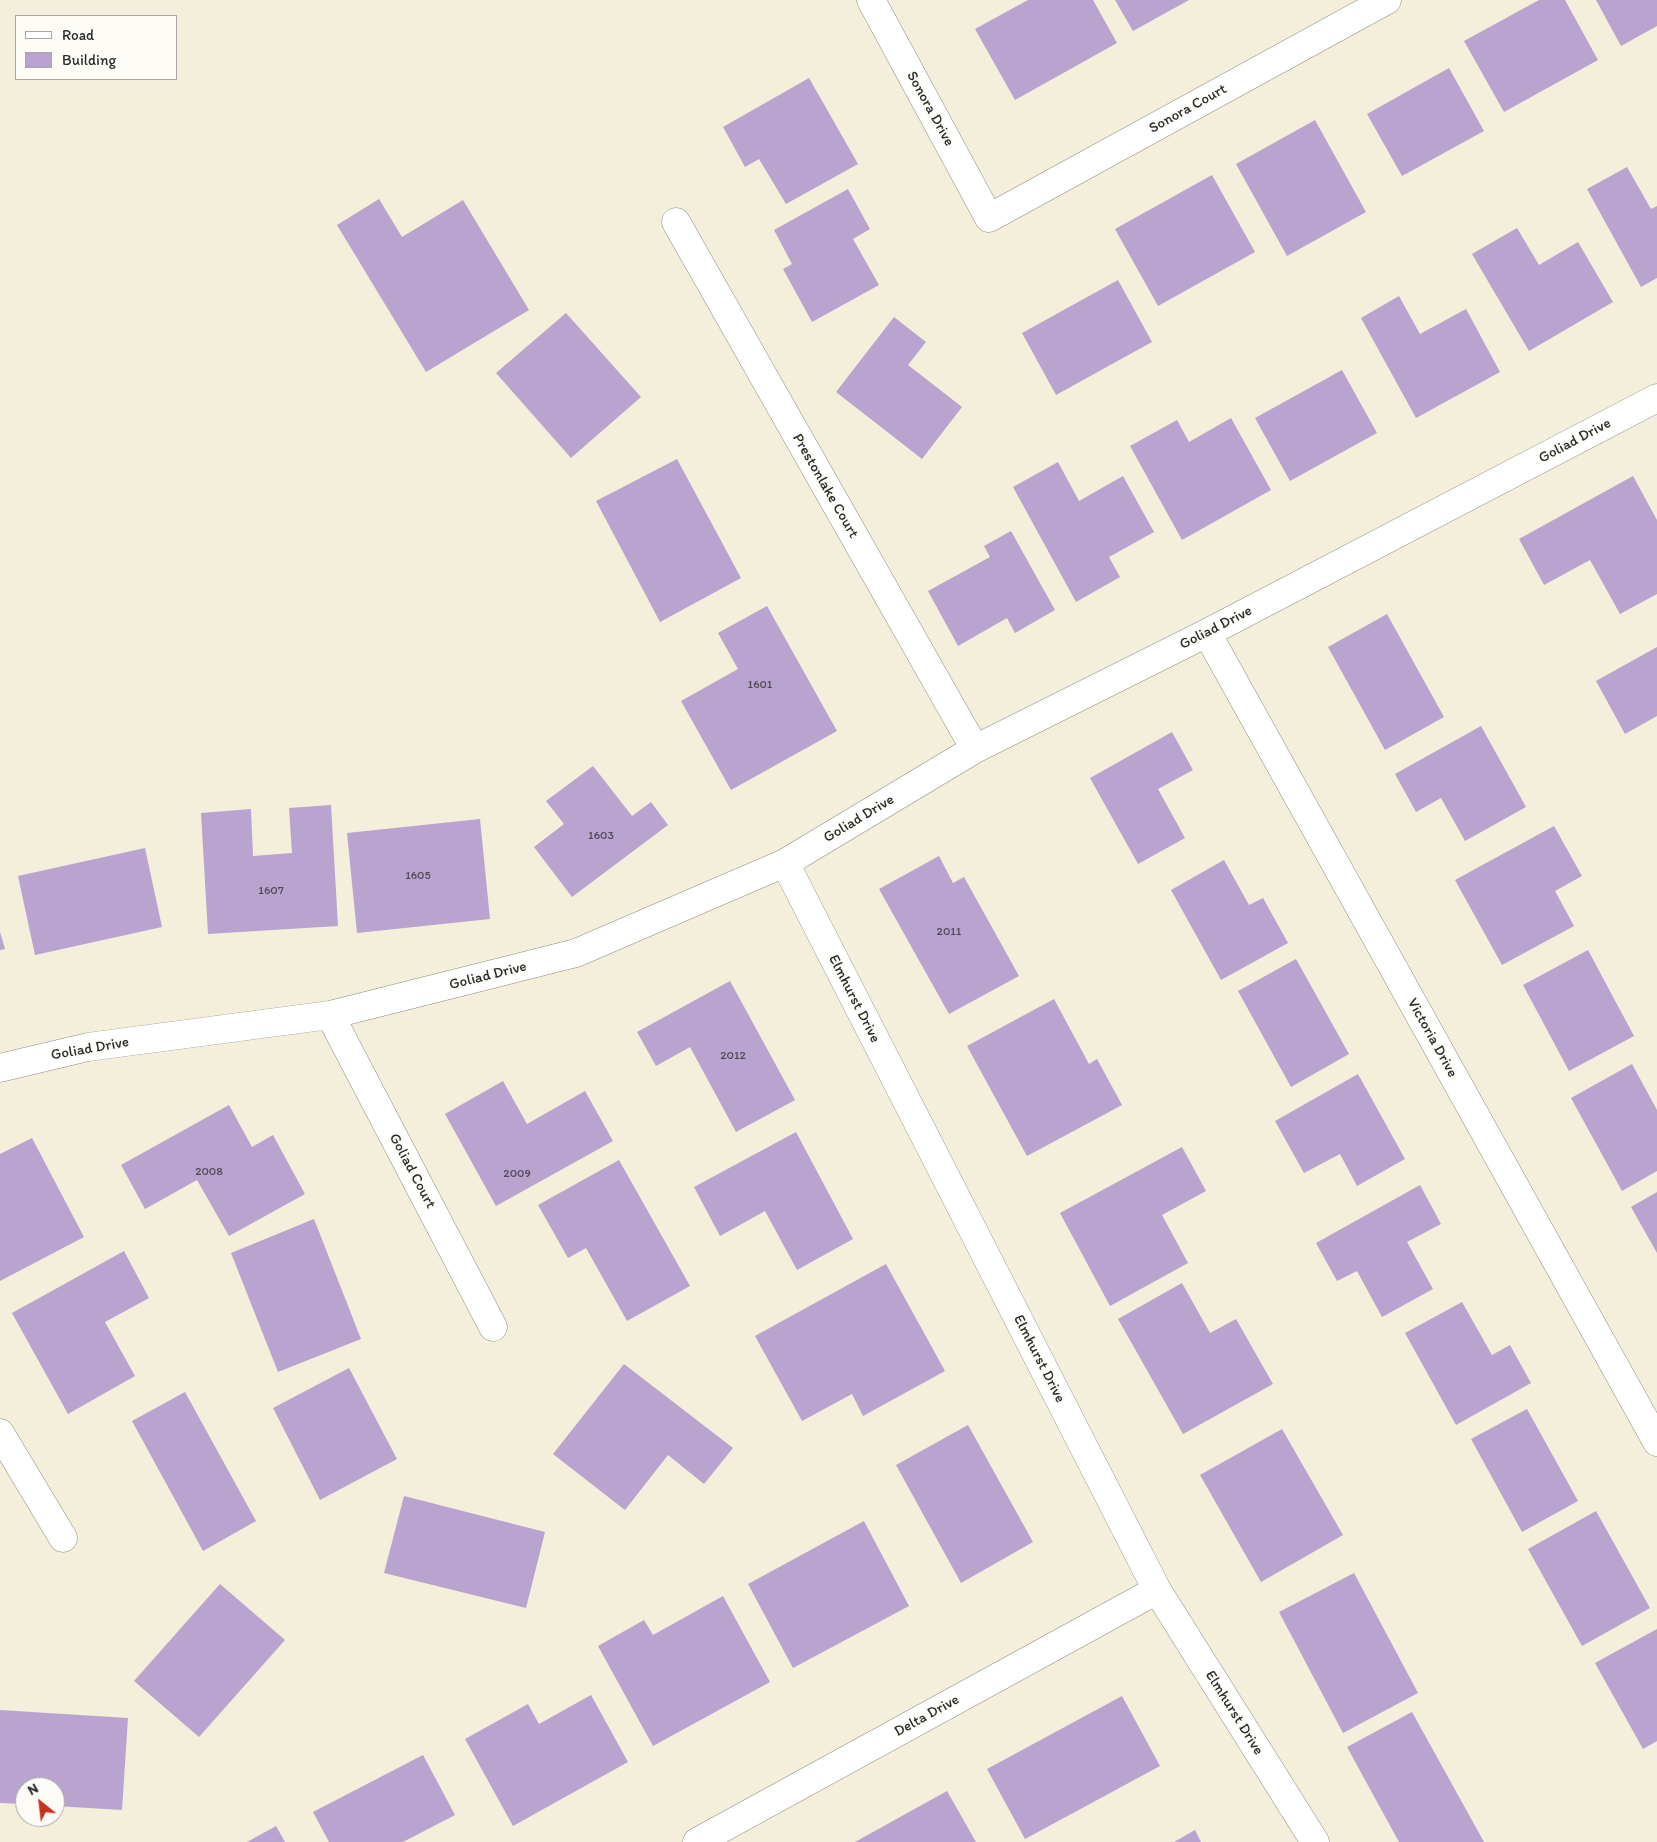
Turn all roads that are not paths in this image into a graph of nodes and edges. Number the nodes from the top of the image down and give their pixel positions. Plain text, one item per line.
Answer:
1 (871, 0) edge
2 (1387, 0) edge
3 (990, 218) joint
4 (676, 222) dead end
5 (1657, 398) edge
6 (1207, 634) junction
7 (975, 749) junction
8 (785, 863) junction
9 (330, 1015) junction
10 (0, 1068) edge
11 (493, 1328) dead end
12 (0, 1433) edge
13 (1657, 1442) edge
14 (63, 1538) dead end
15 (1156, 1590) junction
16 (697, 1842) edge
17 (1315, 1842) edge

1 - 3 street, Sonora Drive
2 - 3 street, Sonora Court
4 - 7 street, Prestonlake Court
5 - 6 street, Goliad Drive
6 - 7 street, Goliad Drive
6 - 13 street, Victoria Drive
7 - 8 street, Goliad Drive
8 - 9 street, Goliad Drive
8 - 15 street, Elmhurst Drive
9 - 10 street, Goliad Drive
9 - 11 street, Goliad Court
12 - 14 street
15 - 16 street, Delta Drive
15 - 17 street, Elmhurst Drive

